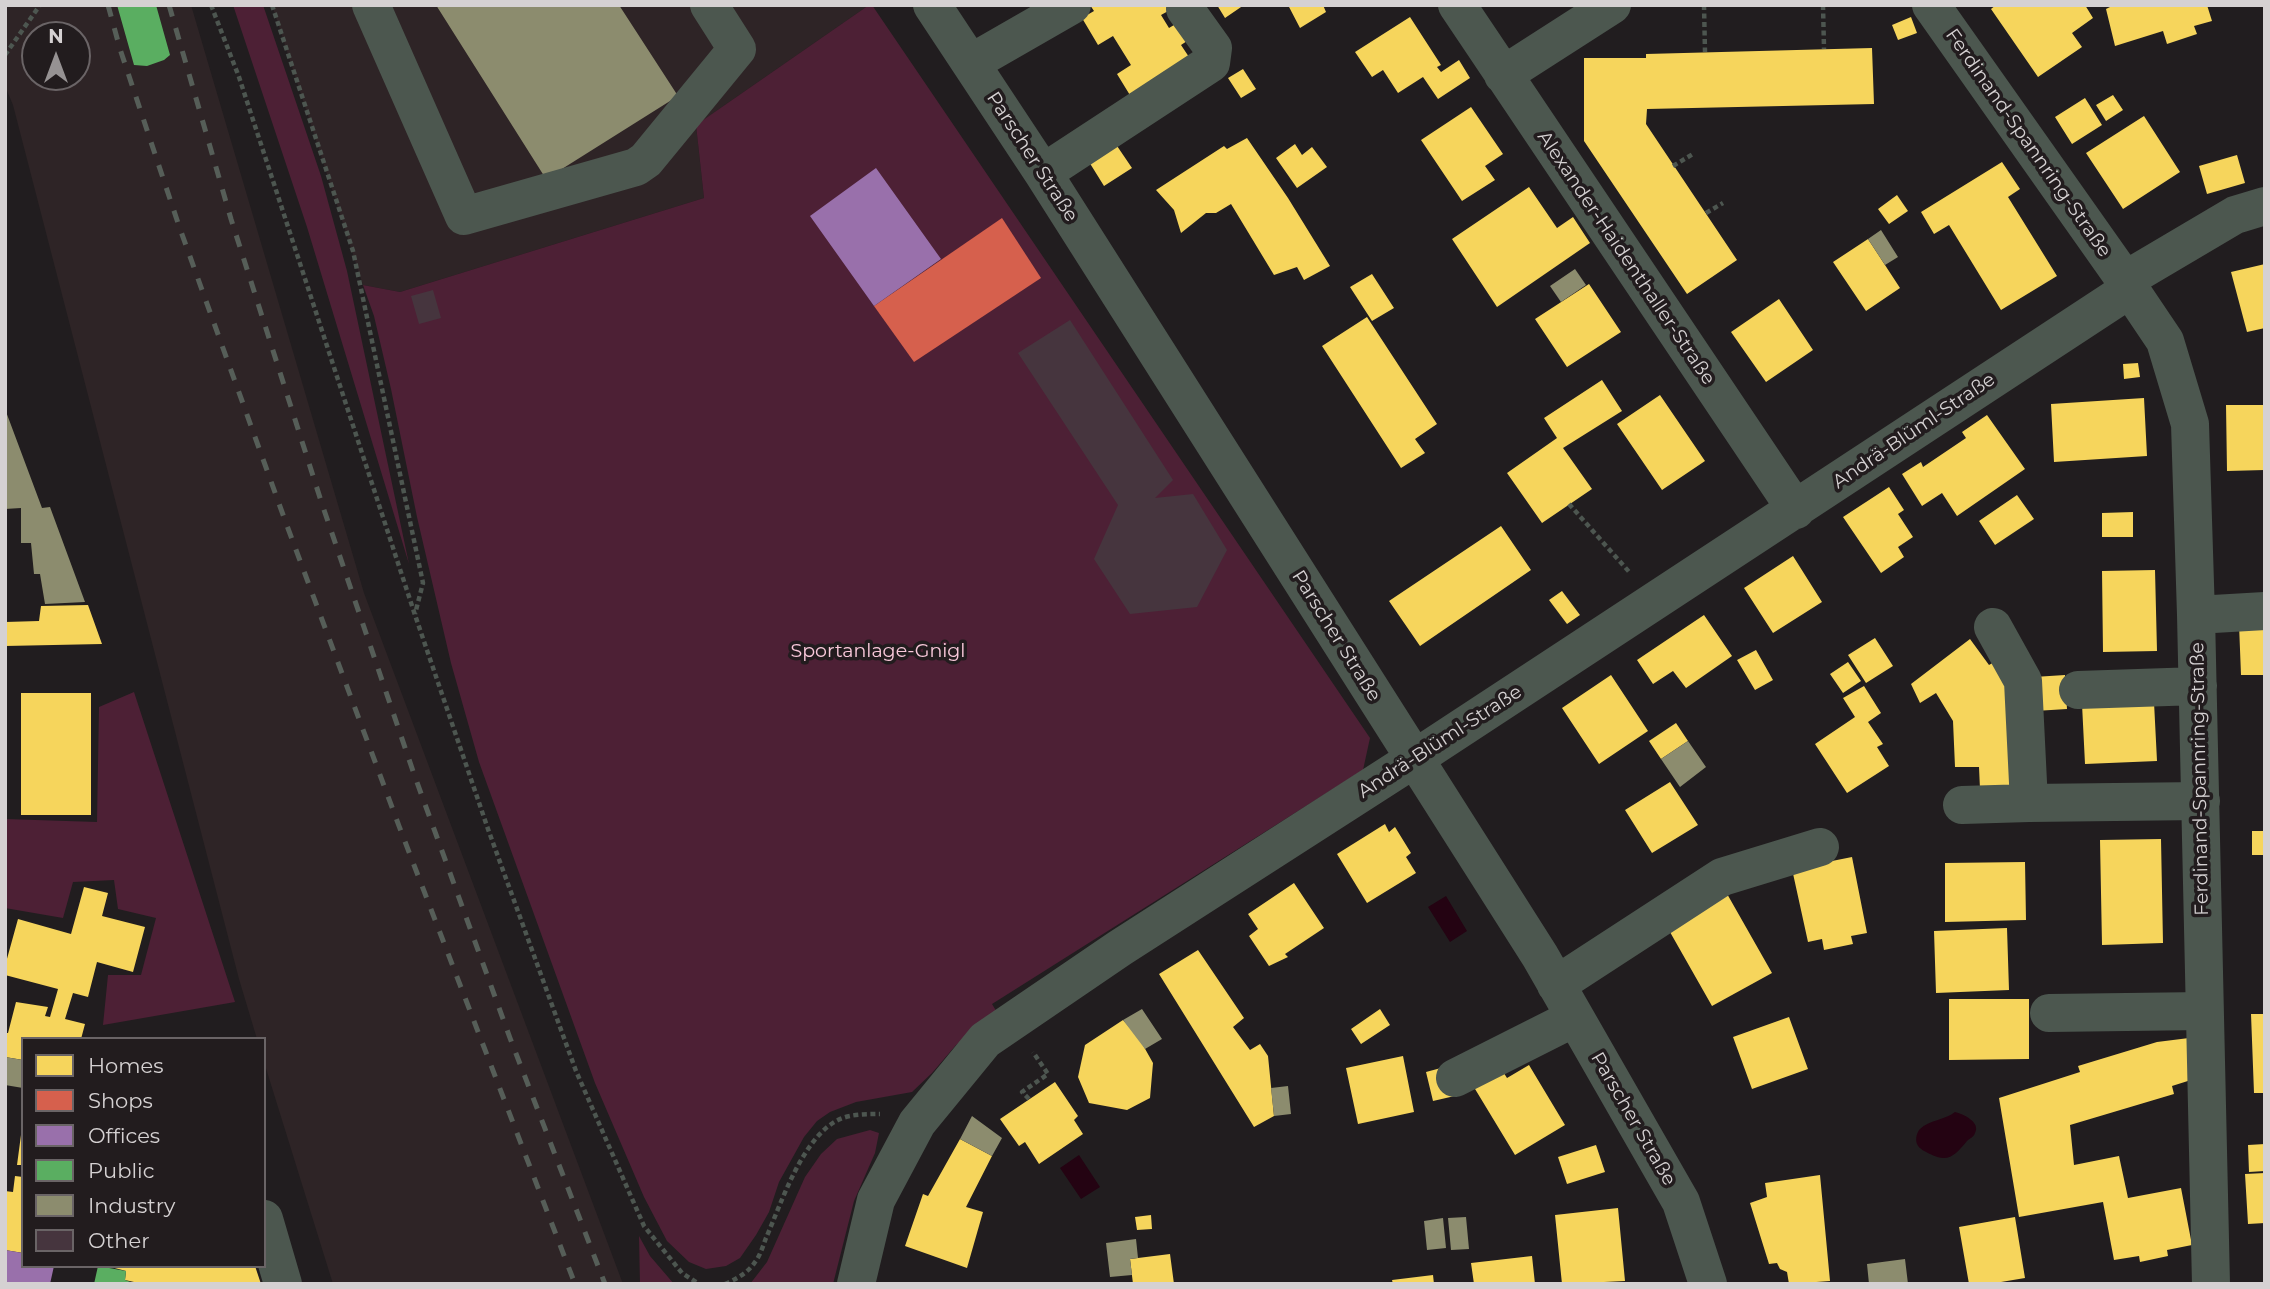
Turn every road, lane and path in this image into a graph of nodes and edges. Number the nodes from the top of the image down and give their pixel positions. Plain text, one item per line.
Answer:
1 (40, 5) edge
2 (211, 5) edge
3 (272, 5) edge
4 (370, 5) edge
5 (709, 5) edge
6 (932, 5) edge
7 (1072, 5) edge
8 (1457, 5) edge
9 (1612, 5) edge
10 (1704, 5) edge
11 (1823, 5) edge
12 (1931, 5) edge
13 (1185, 9) dead end
14 (1824, 50) dead end
15 (1705, 52) dead end
16 (5, 55) edge
17 (971, 63) junction
18 (1503, 75) junction
19 (1693, 154) dead end
20 (1673, 166) dead end
21 (1043, 173) junction
22 (1723, 203) dead end
23 (2265, 206) edge
24 (1706, 214) dead end
25 (2127, 284) junction
26 (1569, 504) dead end
27 (1796, 510) junction
28 (1656, 601) junction
29 (2265, 611) edge
30 (415, 615) junction
31 (2196, 615) junction
32 (1993, 627) dead end
33 (2198, 686) junction
34 (2078, 690) dead end
35 (1414, 760) junction
36 (2201, 801) junction
37 (2029, 803) junction
38 (1962, 804) dead end
39 (1820, 847) dead end
40 (1565, 1002) junction
41 (2204, 1011) junction
42 (2049, 1013) dead end
43 (1013, 1020) junction
44 (1455, 1079) dead end
45 (1029, 1100) dead end
46 (917, 1123) junction
47 (266, 1226) edge
48 (283, 1284) edge
49 (699, 1284) edge
50 (725, 1284) edge
51 (856, 1284) edge
52 (1709, 1284) edge
53 (2211, 1284) edge

1 - 16 path
2 - 30 path
3 - 30 path
4 - 5 street
6 - 17 street, Parscher Straße
7 - 17 street
8 - 18 street, Alexander-Haidenthaller-Straße
9 - 18 street
10 - 15 path
11 - 14 path
12 - 25 street, Ferdinand-Spannring-Straße
13 - 21 street
17 - 21 street, Parscher Straße
18 - 27 street, Alexander-Haidenthaller-Straße
19 - 20 path
21 - 35 street, Parscher Straße
22 - 24 path
23 - 25 street, Andrä-Blüml-Straße
25 - 27 street, Andrä-Blüml-Straße
25 - 31 street, Ferdinand-Spannring-Straße
26 - 28 path
27 - 28 street, Andrä-Blüml-Straße
28 - 35 street, Andrä-Blüml-Straße
29 - 31 street
30 - 49 path
31 - 33 street, Ferdinand-Spannring-Straße
32 - 37 street
33 - 34 street
33 - 36 street, Ferdinand-Spannring-Straße
35 - 40 street, Parscher Straße
35 - 43 street, Andrä-Blüml-Straße
36 - 37 street
36 - 41 street, Ferdinand-Spannring-Straße
37 - 38 street
39 - 40 street
40 - 44 street
40 - 52 street, Parscher Straße
41 - 42 street
41 - 53 street, Ferdinand-Spannring-Straße
43 - 45 path
43 - 46 street, Andrä-Blüml-Straße
46 - 50 path
46 - 51 street, Andrä-Blüml-Straße
47 - 48 street

